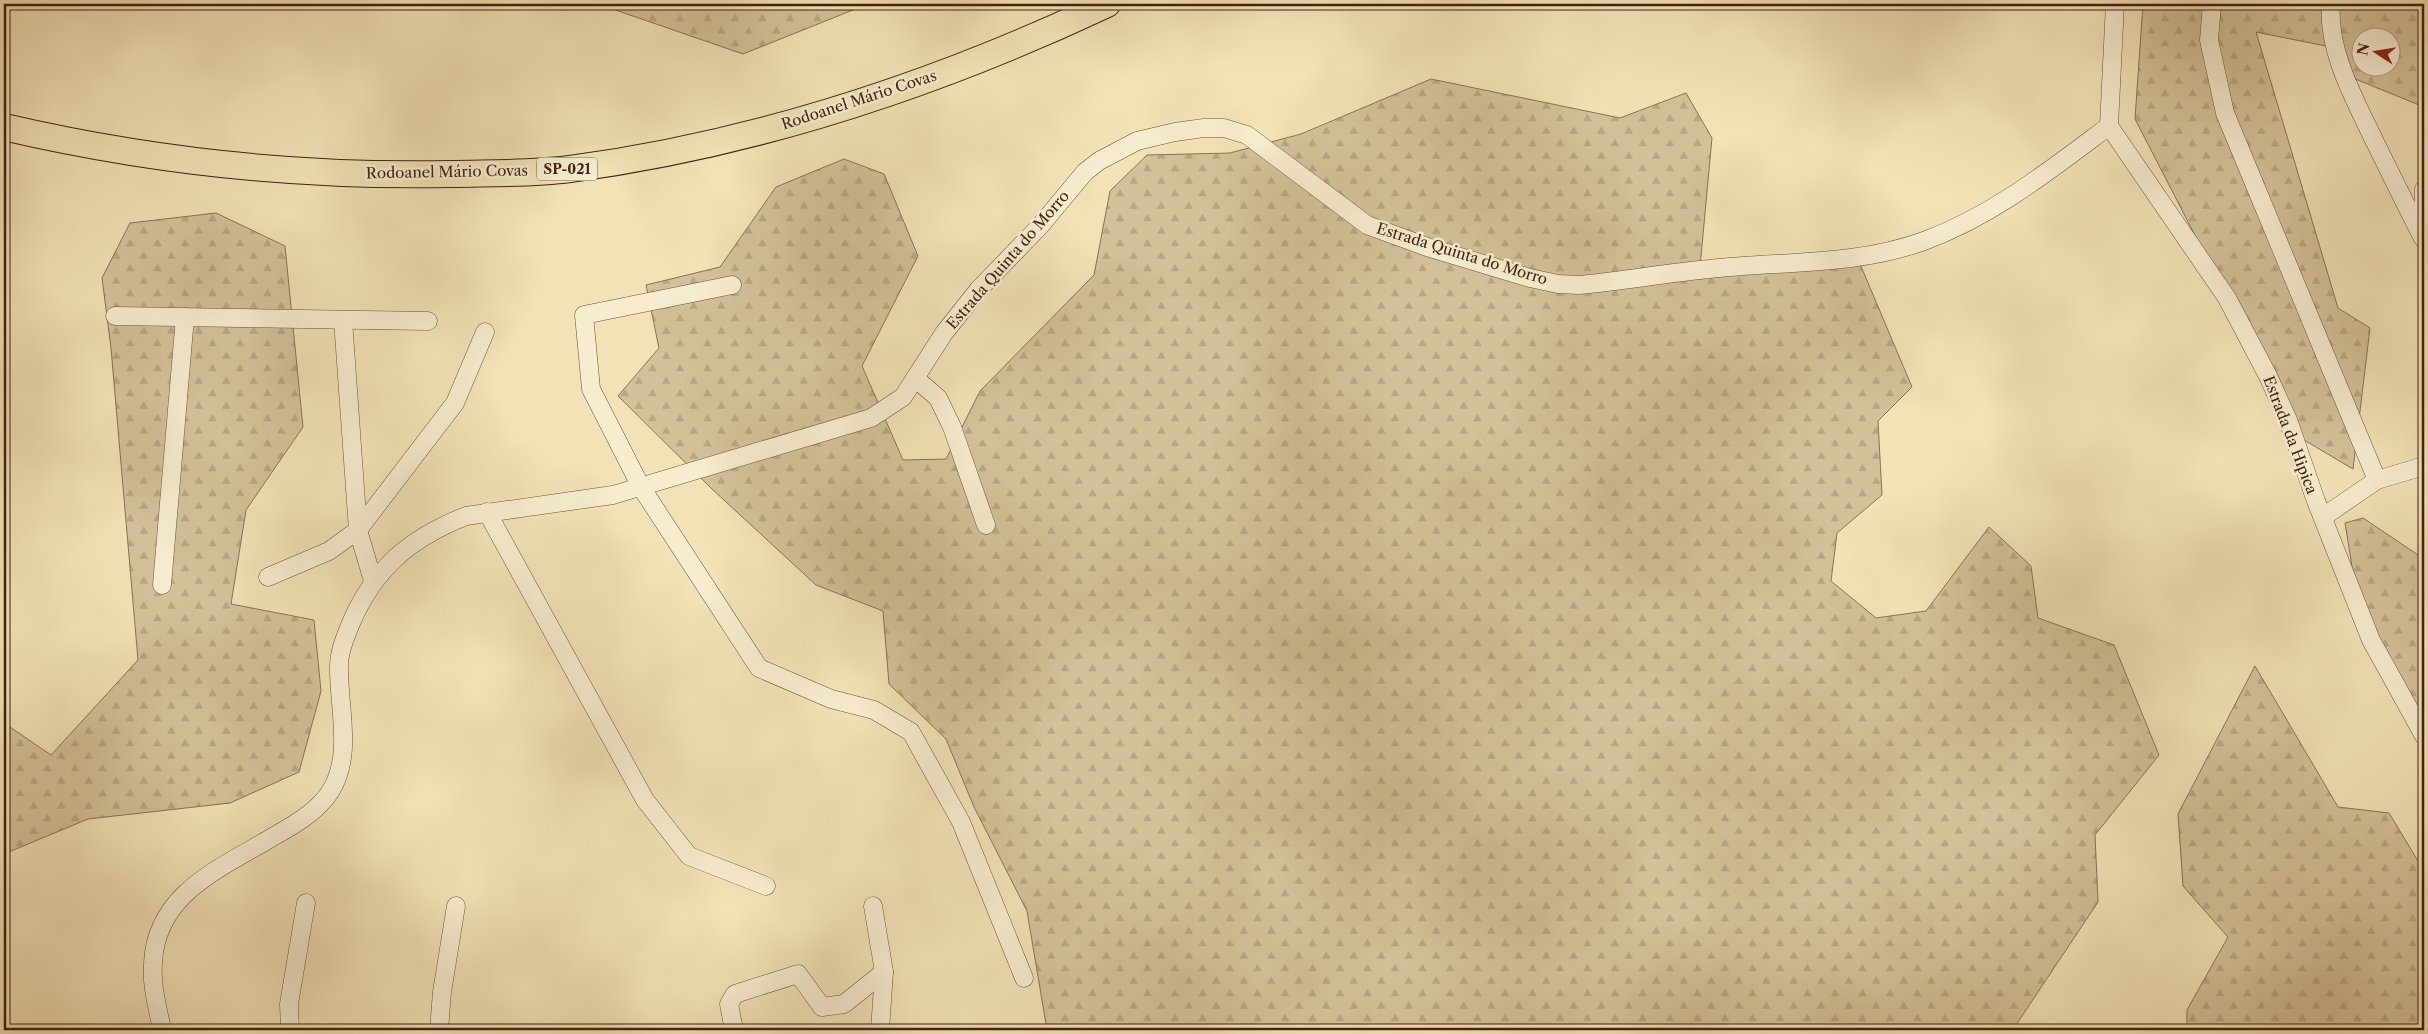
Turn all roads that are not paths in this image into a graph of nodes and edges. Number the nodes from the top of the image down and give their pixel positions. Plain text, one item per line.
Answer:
1 (1107, 4) edge
2 (2115, 4) edge
3 (2212, 4) edge
4 (2332, 4) edge
5 (2109, 126) junction
6 (4, 128) edge
7 (2424, 189) edge
8 (2424, 242) edge
9 (732, 285) dead end
10 (115, 316) dead end
11 (185, 317) junction
12 (343, 320) junction
13 (428, 321) dead end
14 (485, 332) dead end
15 (916, 378) junction
16 (2424, 466) edge
17 (2377, 480) junction
18 (641, 487) junction
19 (487, 512) junction
20 (2322, 517) junction
21 (986, 525) dead end
22 (358, 530) junction
23 (268, 577) dead end
24 (373, 581) junction
25 (162, 585) dead end
26 (2424, 736) edge
27 (766, 886) dead end
28 (306, 903) dead end
29 (456, 906) dead end
30 (873, 906) dead end
31 (884, 972) junction
32 (1024, 978) dead end
33 (162, 1030) edge
34 (290, 1030) edge
35 (439, 1030) edge
36 (734, 1030) edge
37 (880, 1030) edge

1 - 6 highway, Rodoanel Mário Covas / SP-021
2 - 5 street
3 - 17 street
4 - 8 street
5 - 15 street, Estrada Quinta do Morro
5 - 20 street, Estrada da Hipica
7 - 8 street
9 - 18 street
10 - 11 street
11 - 12 street
11 - 25 street
12 - 13 street
12 - 22 street
14 - 22 street
15 - 18 street, Estrada Quinta do Morro
15 - 21 street
16 - 17 street
17 - 20 street
18 - 19 street, Estrada Quinta do Morro
18 - 32 street
19 - 24 street, Estrada Quinta do Morro
19 - 27 street
20 - 26 street, Estrada da Hipica
22 - 23 street
22 - 24 street
24 - 33 street, Estrada Quinta do Morro
28 - 34 street
29 - 35 street
30 - 31 street
31 - 36 street
31 - 37 street

